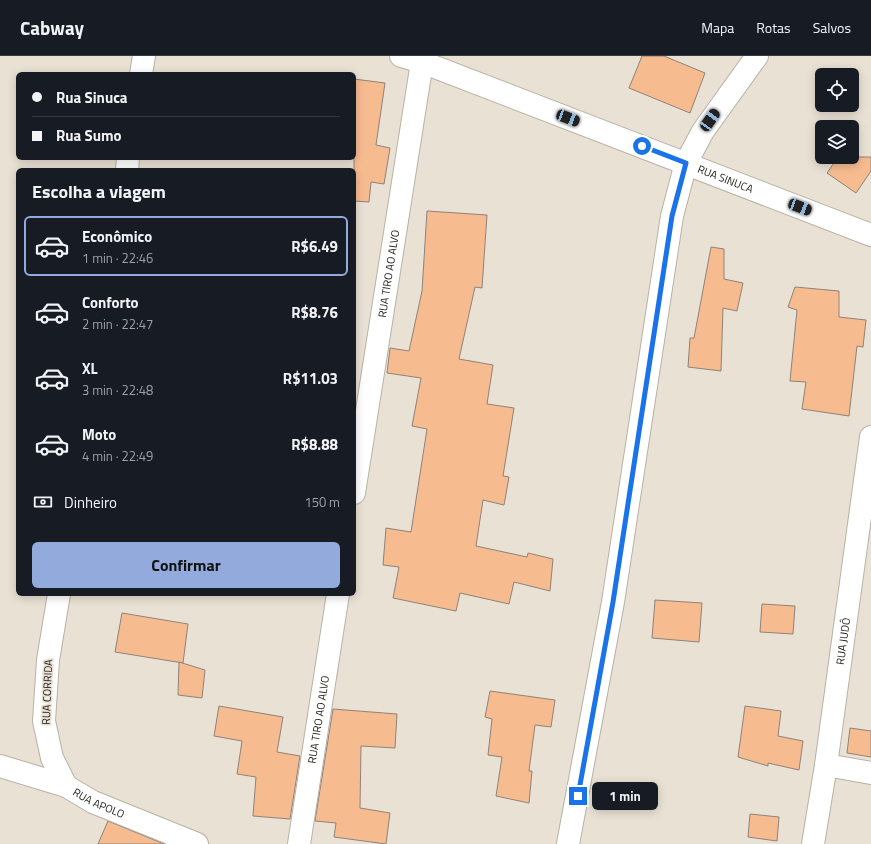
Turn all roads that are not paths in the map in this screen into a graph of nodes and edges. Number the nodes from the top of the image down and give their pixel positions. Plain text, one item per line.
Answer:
1 (144, 56) edge
2 (401, 56) edge
3 (757, 56) edge
4 (424, 59) edge
5 (141, 72) edge
6 (686, 163) junction
7 (871, 235) edge
8 (871, 437) edge
9 (356, 481) edge
10 (59, 596) edge
11 (338, 596) edge
12 (826, 765) junction
13 (0, 766) edge
14 (871, 772) edge
15 (66, 786) junction
16 (196, 844) edge
17 (299, 844) edge
18 (568, 844) edge
19 (813, 844) edge

1 - 5 street
2 - 4 street, RUA SINUCA
3 - 6 street
4 - 6 street, RUA SINUCA
4 - 9 street, RUA TIRO AO ALVO
6 - 7 street, RUA SINUCA
6 - 18 street
8 - 12 street, RUA JUDÔ
10 - 15 street, RUA CORRIDA
11 - 17 street, RUA TIRO AO ALVO
12 - 14 street
12 - 19 street, RUA JUDÔ
13 - 15 street, RUA APOLO
15 - 16 street, RUA APOLO

